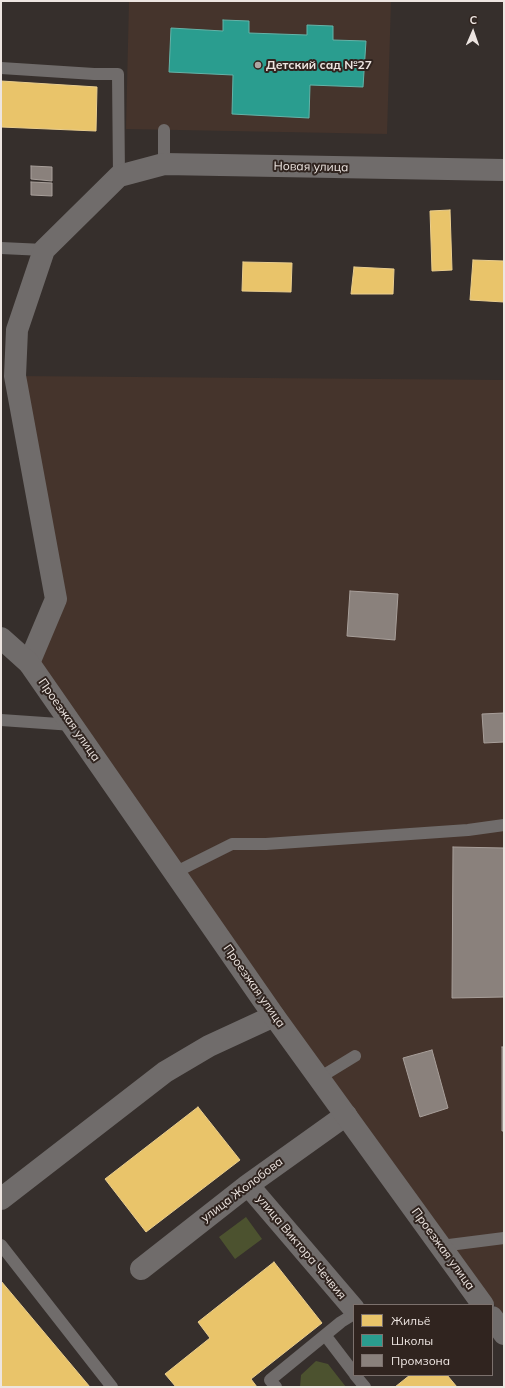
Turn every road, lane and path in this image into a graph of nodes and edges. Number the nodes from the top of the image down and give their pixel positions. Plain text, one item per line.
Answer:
1 (1, 68) edge
2 (164, 130) dead end
3 (164, 164) junction
4 (504, 170) edge
5 (119, 176) junction
6 (1, 248) edge
7 (44, 250) junction
8 (1, 638) edge
9 (29, 663) junction
10 (1, 720) edge
11 (73, 725) junction
12 (504, 825) edge
13 (176, 872) junction
14 (274, 1016) junction
15 (355, 1056) dead end
16 (319, 1078) junction
17 (346, 1115) junction
18 (248, 1185) junction
19 (1, 1201) edge
20 (504, 1238) edge
21 (1, 1245) edge
22 (441, 1246) junction
23 (141, 1269) dead end
24 (482, 1304) edge
25 (353, 1308) edge
26 (353, 1315) edge
27 (493, 1318) edge
28 (504, 1334) edge
29 (325, 1335) junction
30 (353, 1371) edge
31 (357, 1376) edge
32 (112, 1387) edge
33 (276, 1387) edge
34 (365, 1387) edge

1 - 5 lane
2 - 3 lane
3 - 4 street, Новая улица
3 - 5 street, Новая улица
5 - 7 street
6 - 7 lane
7 - 9 street
8 - 9 street, Проезжая улица
9 - 11 street, Проезжая улица
10 - 11 lane
11 - 13 street, Проезжая улица
12 - 13 lane
13 - 14 street, Проезжая улица
14 - 16 street, Проезжая улица
14 - 19 street
15 - 16 lane
16 - 17 street, Проезжая улица
17 - 18 street, улица Жолобова
17 - 22 street, Проезжая улица
18 - 23 street, улица Жолобова
18 - 25 street, улица Виктора Чечвия
20 - 22 lane
21 - 32 lane
22 - 24 street, Проезжая улица
26 - 29 lane
27 - 28 street
29 - 30 lane
29 - 33 lane
31 - 34 lane

